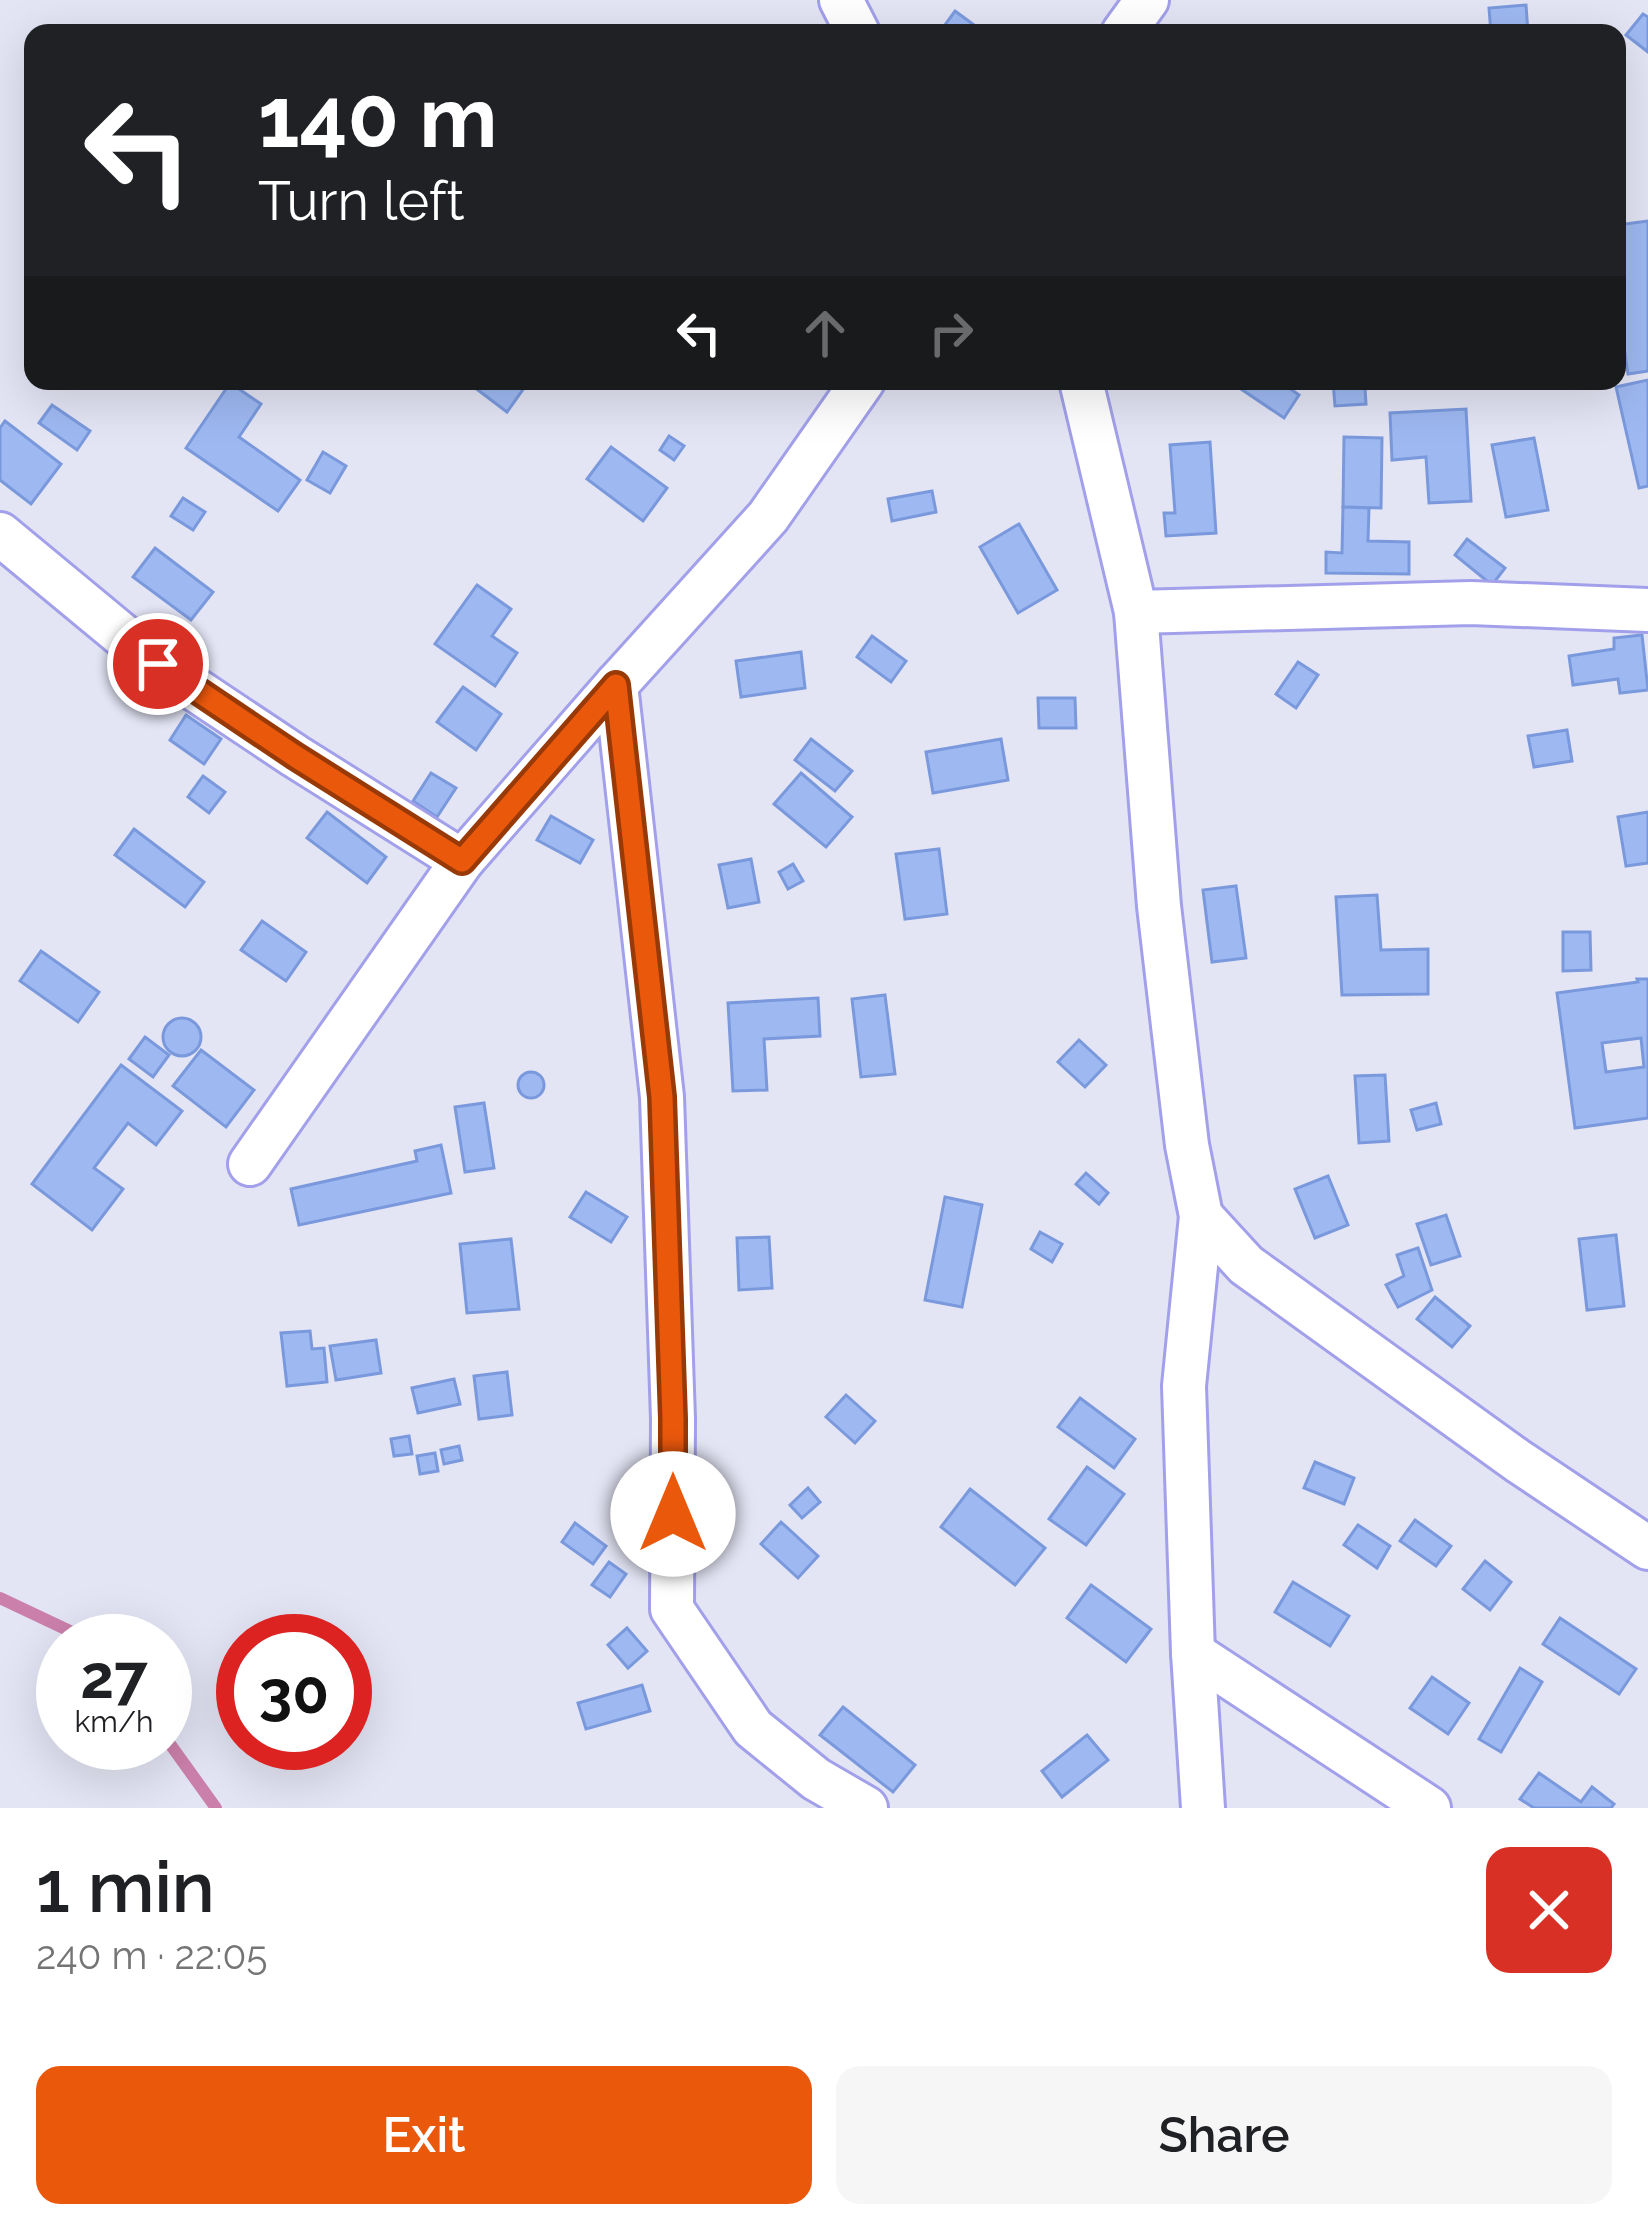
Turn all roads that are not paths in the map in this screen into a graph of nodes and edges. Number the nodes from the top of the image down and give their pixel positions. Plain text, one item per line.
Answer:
1 (856, 390) edge
2 (1083, 390) edge
3 (0, 534) edge
4 (1648, 610) edge
5 (1136, 612) junction
6 (616, 685) junction
7 (462, 861) junction
8 (250, 1164) dead end
9 (1201, 1216) junction
10 (1648, 1548) edge
11 (1193, 1653) junction
12 (866, 1808) edge
13 (1203, 1808) edge
14 (1429, 1808) edge

1 - 6 street
2 - 5 street
3 - 7 street
4 - 5 street
5 - 9 street
6 - 7 street
6 - 12 street
7 - 8 street
9 - 10 street
9 - 11 street
11 - 13 street
11 - 14 street

